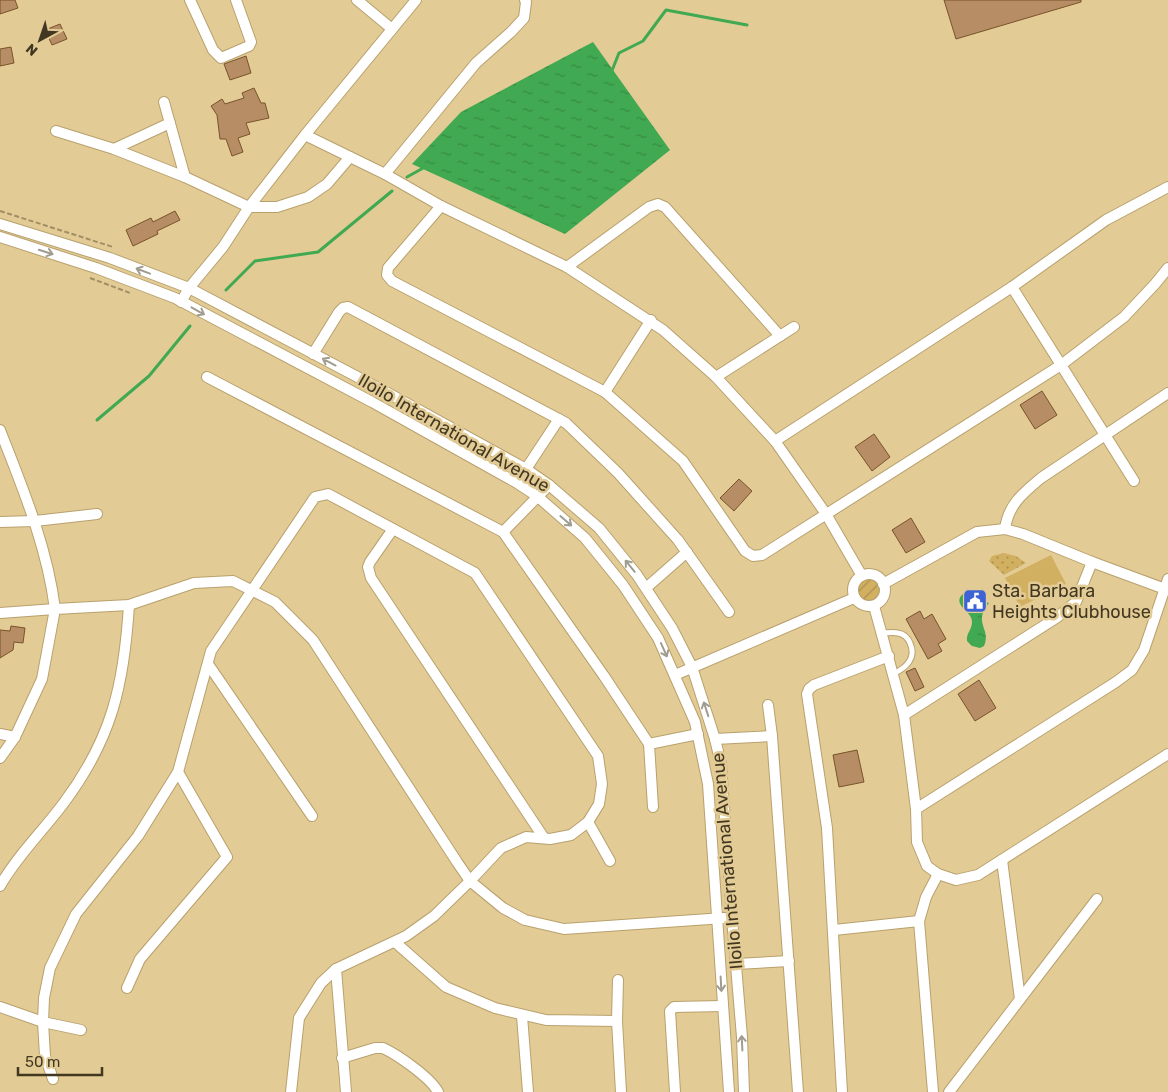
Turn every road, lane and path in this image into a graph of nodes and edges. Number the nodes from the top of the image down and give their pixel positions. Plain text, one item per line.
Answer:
1 (190, 0) edge
2 (236, 0) edge
3 (357, 0) edge
4 (416, 0) edge
5 (525, 0) edge
6 (392, 29) junction
7 (164, 102) dead end
8 (170, 123) junction
9 (56, 131) dead end
10 (305, 135) junction
11 (114, 148) junction
12 (350, 157) junction
13 (385, 174) junction
14 (185, 177) junction
15 (1168, 187) edge
16 (441, 206) junction
17 (249, 207) junction
18 (0, 211) edge
19 (0, 224) edge
20 (0, 238) edge
21 (113, 247) dead end
22 (567, 267) junction
23 (1168, 268) edge
24 (1012, 287) junction
25 (189, 288) junction
26 (181, 302) junction
27 (651, 320) junction
28 (794, 326) dead end
29 (780, 336) junction
30 (313, 354) junction
31 (1061, 365) junction
32 (207, 377) dead end
33 (716, 377) junction
34 (605, 392) junction
35 (1168, 393) edge
36 (559, 419) junction
37 (1, 436) edge
38 (1105, 436) junction
39 (775, 441) junction
40 (526, 470) junction
41 (1134, 481) dead end
42 (548, 485) junction
43 (537, 496) junction
44 (97, 514) dead end
45 (826, 514) junction
46 (35, 521) junction
47 (0, 522) edge
48 (392, 529) junction
49 (1005, 529) junction
50 (503, 532) junction
51 (687, 552) junction
52 (1092, 562) junction
53 (862, 576) junction
54 (883, 584) junction
55 (1167, 586) edge
56 (646, 588) junction
57 (252, 590) junction
58 (854, 598) junction
59 (129, 605) junction
60 (874, 606) junction
61 (55, 609) junction
62 (729, 612) dead end
63 (0, 613) edge
64 (882, 633) junction
65 (889, 656) junction
66 (208, 664) junction
67 (692, 667) junction
68 (893, 674) junction
69 (675, 675) junction
70 (768, 705) dead end
71 (904, 715) junction
72 (0, 734) edge
73 (698, 734) junction
74 (772, 736) junction
75 (15, 737) junction
76 (715, 739) junction
77 (649, 744) junction
78 (1168, 754) edge
79 (0, 758) edge
80 (178, 772) junction
81 (653, 807) dead end
82 (916, 809) junction
83 (312, 816) dead end
84 (588, 822) junction
85 (544, 838) junction
86 (1002, 860) junction
87 (610, 862) dead end
88 (938, 874) junction
89 (470, 881) junction
90 (0, 886) edge
91 (1097, 900) dead end
92 (718, 918) junction
93 (732, 918) junction
94 (919, 921) junction
95 (834, 930) junction
96 (395, 942) junction
97 (790, 961) junction
98 (736, 964) junction
99 (336, 969) junction
100 (618, 980) dead end
101 (127, 988) dead end
102 (1020, 999) junction
103 (722, 1006) junction
104 (0, 1007) edge
105 (522, 1016) junction
106 (617, 1021) junction
107 (42, 1022) junction
108 (80, 1030) dead end
109 (342, 1058) junction
110 (53, 1079) dead end
111 (291, 1092) edge
112 (346, 1092) edge
113 (438, 1092) edge
114 (528, 1092) edge
115 (622, 1092) edge
116 (675, 1092) edge
117 (729, 1092) edge
118 (744, 1092) edge
119 (798, 1092) edge
120 (842, 1092) edge
121 (933, 1092) edge
122 (949, 1092) edge

1 - 2 street
3 - 6 street
4 - 6 street
5 - 13 street
6 - 10 street
7 - 8 street
8 - 11 street
8 - 14 street
9 - 11 street
10 - 12 street
10 - 17 street
11 - 14 street
12 - 13 street
12 - 17 street
13 - 16 street
14 - 17 street
15 - 24 street
16 - 22 street
16 - 34 street
17 - 25 street
18 - 21 path
25 -> 19 street, Iloilo International Avenue
20 -> 26 street, Iloilo International Avenue
22 - 27 street
22 - 29 street
23 - 31 street
24 - 31 street
24 - 39 street
25 - 26 street
25 - 30 street, Iloilo International Avenue
26 -> 43 street, Iloilo International Avenue
27 - 33 street
27 - 34 street
28 - 29 street
29 - 33 street
30 - 36 street
40 -> 30 street, Iloilo International Avenue
31 - 38 street
31 - 45 street
32 - 50 street
33 - 39 street
34 - 45 street
35 - 38 street
36 - 40 street
36 - 51 street
37 - 46 street
38 - 41 street
38 - 49 street
39 - 45 street
40 - 42 street, Iloilo International Avenue
42 - 43 street
56 -> 42 street, Iloilo International Avenue
43 - 50 street
43 -> 69 street, Iloilo International Avenue
44 - 46 street
45 - 53 street
46 - 47 street
46 - 61 street
48 - 57 street
48 - 84 street
48 - 85 street
49 - 52 street
49 - 54 street
50 - 77 street
51 - 56 street
51 - 62 street
52 - 55 street
52 - 71 street
53 - 54 street
53 - 58 street
54 - 60 street
55 - 82 street
56 - 67 street, Iloilo International Avenue
57 - 59 street
57 - 66 street
57 - 89 street
58 - 60 street
58 - 67 street
59 - 61 street
59 - 90 street
60 - 64 street
61 - 63 street
61 - 75 street
64 - 65 street
64 - 68 lane
65 - 68 street
65 - 95 street
66 - 80 street
66 - 83 street
67 - 69 street
76 -> 67 street, Iloilo International Avenue
68 - 71 street
69 - 73 street, Iloilo International Avenue
70 - 74 street
71 - 82 street
72 - 75 street
73 - 77 street
73 - 92 street, Iloilo International Avenue
74 - 76 street
74 - 97 street
75 - 79 street
76 - 93 street, Iloilo International Avenue
77 - 81 street
78 - 86 street
80 - 101 street
80 - 107 street
82 - 88 street
84 - 85 street
84 - 87 street
85 - 89 street
86 - 88 street
86 - 102 street
88 - 94 street
89 - 92 street
89 - 96 street
91 - 102 street
92 - 93 street
92 -> 103 street, Iloilo International Avenue
93 - 98 street, Iloilo International Avenue
94 - 95 street
94 - 121 street
95 - 120 street
96 - 99 street
96 - 105 street
97 - 98 street
97 - 119 street
118 -> 98 street, Iloilo International Avenue
99 - 109 street
99 - 111 street
100 - 106 street
102 - 122 street
103 - 116 street
103 - 117 street, Iloilo International Avenue
104 - 107 street
105 - 106 street
105 - 114 street
106 - 115 street
107 - 108 street
107 - 110 street
109 - 112 street
109 - 113 street

